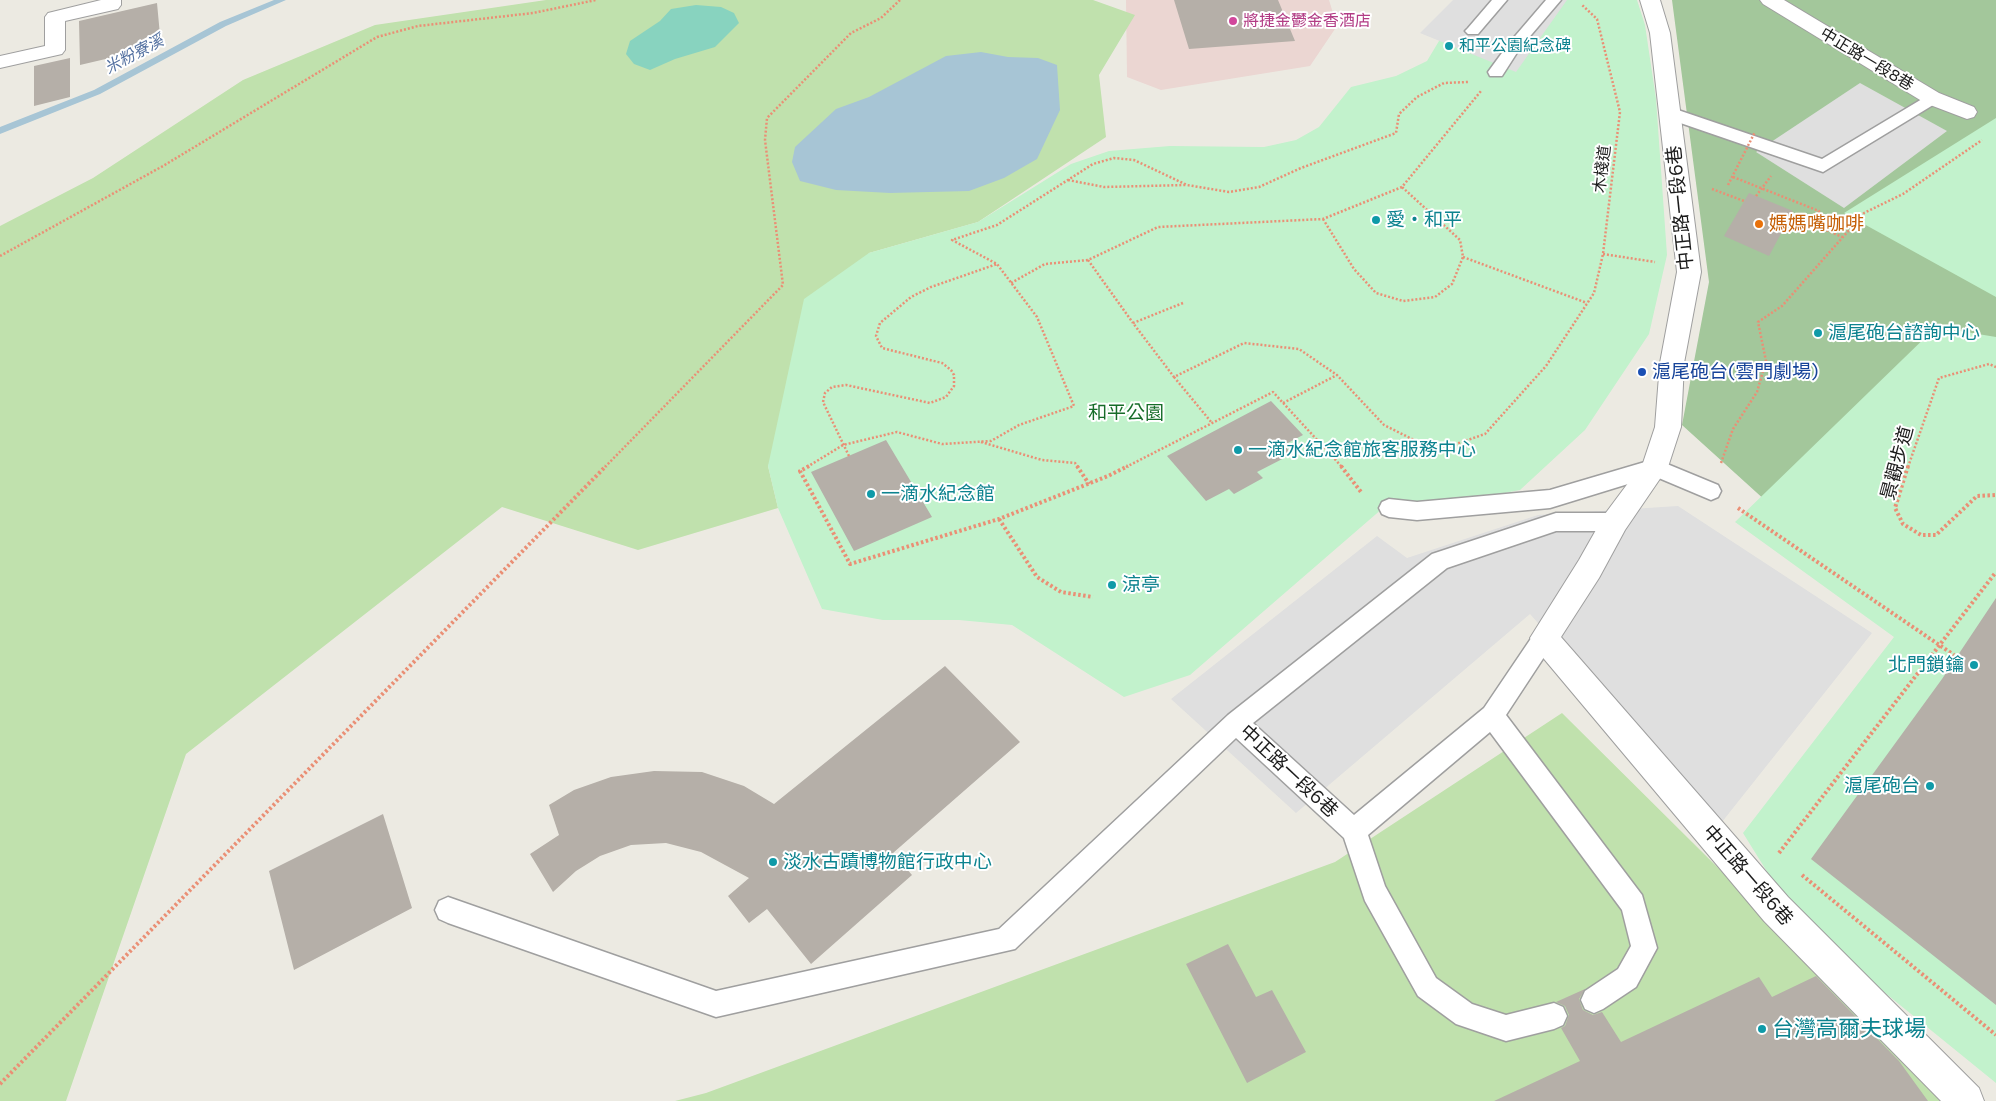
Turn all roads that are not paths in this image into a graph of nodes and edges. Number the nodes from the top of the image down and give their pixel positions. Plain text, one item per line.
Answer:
1 (111, 0) edge
2 (1500, 0) edge
3 (1554, 0) edge
4 (1650, 0) edge
5 (1770, 0) edge
6 (1473, 31) dead end
7 (0, 62) edge
8 (1492, 77) road end
9 (1932, 98) junction
10 (1967, 112) dead end
11 (1669, 113) junction
12 (1655, 467) junction
13 (1711, 491) road end
14 (1389, 508) road end
15 (1615, 522) junction
16 (1544, 638) junction
17 (1492, 716) junction
18 (1236, 723) junction
19 (1354, 831) junction
20 (448, 910) dead end
21 (1594, 1000) dead end
22 (1554, 1016) dead end
23 (1966, 1101) edge

1 - 7 street
2 - 6 lane
3 - 8 lane
4 - 11 street, 中正路一段6巷
5 - 9 street, 中正路一段8巷
9 - 10 street, 中正路一段8巷
9 - 11 lane
11 - 12 street, 中正路一段6巷
12 - 13 lane
12 - 14 lane
12 - 15 street, 中正路一段6巷
15 - 16 street, 中正路一段6巷
15 - 18 lane, 中正路一段6巷
16 - 17 lane, 中正路一段6巷
16 - 23 street, 中正路一段6巷
17 - 19 lane, 中正路一段6巷
17 - 21 lane
18 - 19 lane, 中正路一段6巷
18 - 20 lane
19 - 22 lane

